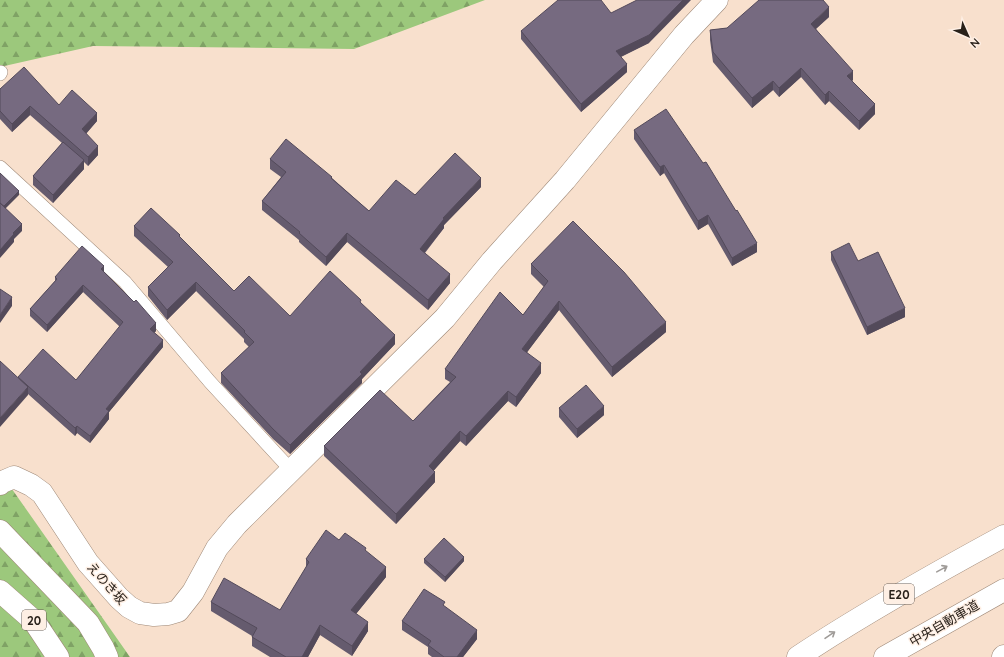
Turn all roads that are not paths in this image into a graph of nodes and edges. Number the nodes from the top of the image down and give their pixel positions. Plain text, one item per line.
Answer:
1 (717, 0) edge
2 (0, 167) edge
3 (291, 470) junction
4 (0, 484) edge
5 (0, 531) edge
6 (1004, 536) edge
7 (0, 590) edge
8 (1004, 590) edge
9 (58, 657) edge
10 (107, 657) edge
11 (798, 657) edge
12 (885, 657) edge

1 - 3 main road
2 - 3 lane
3 - 4 main road, えのき坂
5 - 10 main road
11 -> 6 main road, E20
7 - 9 main road, 20
8 - 12 main road, 中央自動車道

